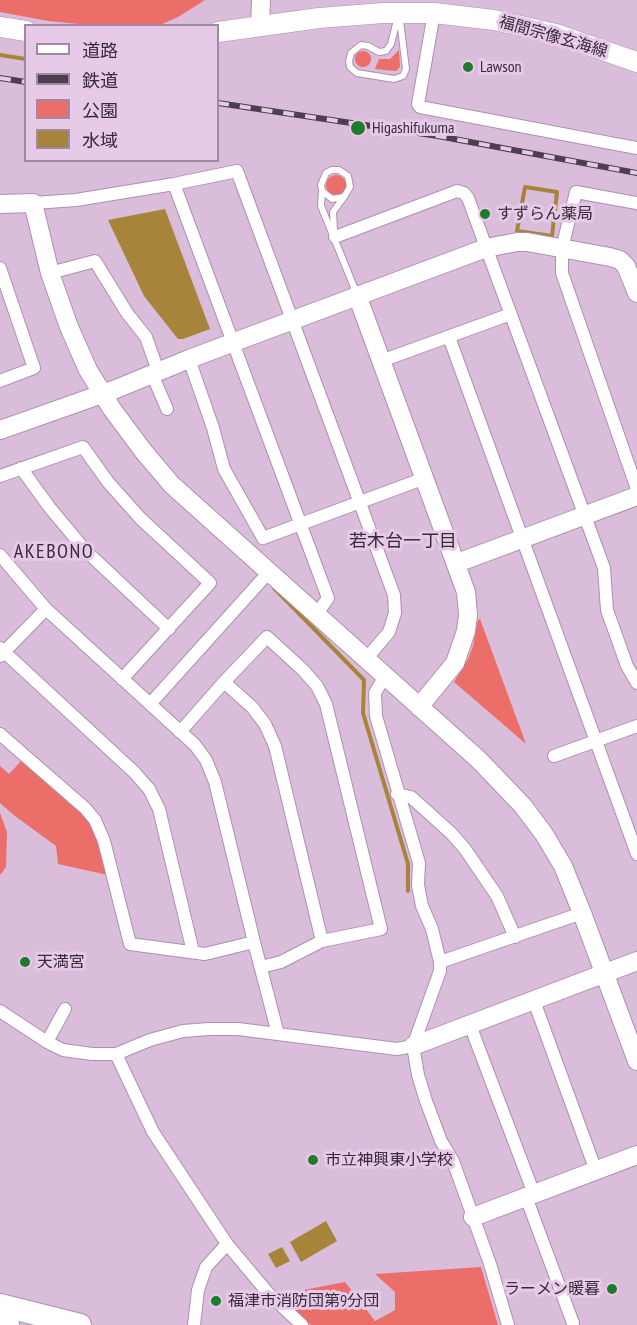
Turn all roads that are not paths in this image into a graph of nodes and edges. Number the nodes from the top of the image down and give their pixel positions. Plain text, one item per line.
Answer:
1 (261, 0) edge
2 (399, 6) edge
3 (434, 13) junction
4 (0, 27) edge
5 (260, 27) junction
6 (24, 31) edge
7 (219, 32) edge
8 (637, 62) edge
9 (637, 148) edge
10 (174, 184) junction
11 (322, 191) junction
12 (344, 197) junction
13 (33, 203) junction
14 (637, 203) edge
15 (0, 204) edge
16 (335, 237) junction
17 (486, 248) junction
18 (562, 248) junction
19 (0, 268) edge
20 (50, 273) junction
21 (637, 293) edge
22 (357, 296) junction
23 (511, 314) junction
24 (292, 320) junction
25 (449, 337) junction
26 (234, 342) junction
27 (189, 358) junction
28 (381, 361) junction
29 (155, 372) junction
30 (0, 381) edge
31 (101, 394) junction
32 (167, 409) dead end
33 (0, 430) edge
34 (21, 468) junction
35 (0, 476) edge
36 (425, 478) junction
37 (637, 489) edge
38 (637, 496) edge
39 (360, 504) junction
40 (584, 515) junction
41 (302, 525) junction
42 (523, 538) junction
43 (0, 555) edge
44 (457, 563) junction
45 (268, 573) junction
46 (46, 609) junction
47 (316, 615) junction
48 (169, 629) junction
49 (1, 652) edge
50 (366, 660) junction
51 (385, 676) junction
52 (122, 679) junction
53 (224, 682) junction
54 (637, 683) edge
55 (150, 704) junction
56 (419, 707) junction
57 (637, 726) edge
58 (180, 732) junction
59 (0, 734) edge
60 (596, 741) junction
61 (554, 756) dead end
62 (397, 794) junction
63 (637, 854) edge
64 (582, 913) junction
65 (515, 938) junction
66 (322, 941) junction
67 (254, 942) junction
68 (193, 952) junction
69 (440, 962) junction
70 (637, 962) edge
71 (261, 967) junction
72 (605, 975) junction
73 (534, 1001) junction
74 (65, 1009) dead end
75 (0, 1011) edge
76 (470, 1025) junction
77 (279, 1034) junction
78 (633, 1039) edge
79 (47, 1042) junction
80 (413, 1046) junction
81 (116, 1054) junction
82 (637, 1061) edge
83 (637, 1155) edge
84 (596, 1171) junction
85 (530, 1196) junction
86 (473, 1217) junction
87 (227, 1244) junction
88 (0, 1305) edge
89 (0, 1323) edge
90 (573, 1323) dead end
91 (8, 1325) edge
92 (80, 1325) edge
93 (194, 1325) edge
94 (303, 1325) edge
95 (508, 1325) edge

1 - 5 street
2 - 2 lane
2 - 3 main road, 福間宗像玄海線
2 - 5 main road, 福間宗像玄海線
3 - 8 main road, 福間宗像玄海線
3 - 9 street
4 - 6 main road
5 - 7 main road, 福間宗像玄海線
10 - 13 street
10 - 24 street
10 - 26 street
11 - 12 lane
11 - 12 lane
11 - 16 lane
12 - 16 lane
13 - 15 street
13 - 20 street
14 - 18 street
16 - 17 street
16 - 22 lane
17 - 18 street
17 - 22 street
17 - 23 street
18 - 21 street
18 - 37 street
19 - 30 street
20 - 29 street
20 - 31 street
22 - 24 street
22 - 28 street
23 - 25 street
23 - 40 street
24 - 26 street
24 - 39 street
25 - 28 street
25 - 42 street
26 - 27 street
26 - 41 street
27 - 29 street
27 - 41 street
28 - 36 street
29 - 31 street
29 - 32 street
31 - 33 street
31 - 45 street
34 - 35 street
34 - 48 street
34 - 48 street
36 - 39 street
36 - 44 street
38 - 40 street
39 - 41 street
39 - 50 street
40 - 42 street
40 - 54 street
41 - 47 street
42 - 44 street
42 - 60 street
43 - 46 street
44 - 56 street
45 - 47 street
45 - 55 street
46 - 49 street
46 - 52 street
47 - 50 street
48 - 52 street
49 - 68 street
50 - 51 street
51 - 56 street
51 - 62 street
52 - 55 street
53 - 58 street
53 - 66 street
53 - 66 street
55 - 58 street
56 - 64 street
57 - 60 street
58 - 67 street
59 - 68 street
60 - 61 street
60 - 63 street
62 - 65 street
62 - 69 street
64 - 65 street
64 - 72 street
65 - 69 street
66 - 71 street
67 - 68 street
67 - 71 street
69 - 80 street
70 - 72 street
71 - 77 street
72 - 73 street
72 - 78 street
73 - 76 street
73 - 84 street
74 - 79 street
75 - 79 street
76 - 80 street
76 - 85 street
77 - 80 street
77 - 81 street
78 - 82 street
79 - 81 street
80 - 86 street
81 - 87 street
83 - 84 street
84 - 85 street
85 - 86 street
85 - 90 street
86 - 95 street
87 - 93 street
87 - 94 street
88 - 92 highway
89 - 91 highway

